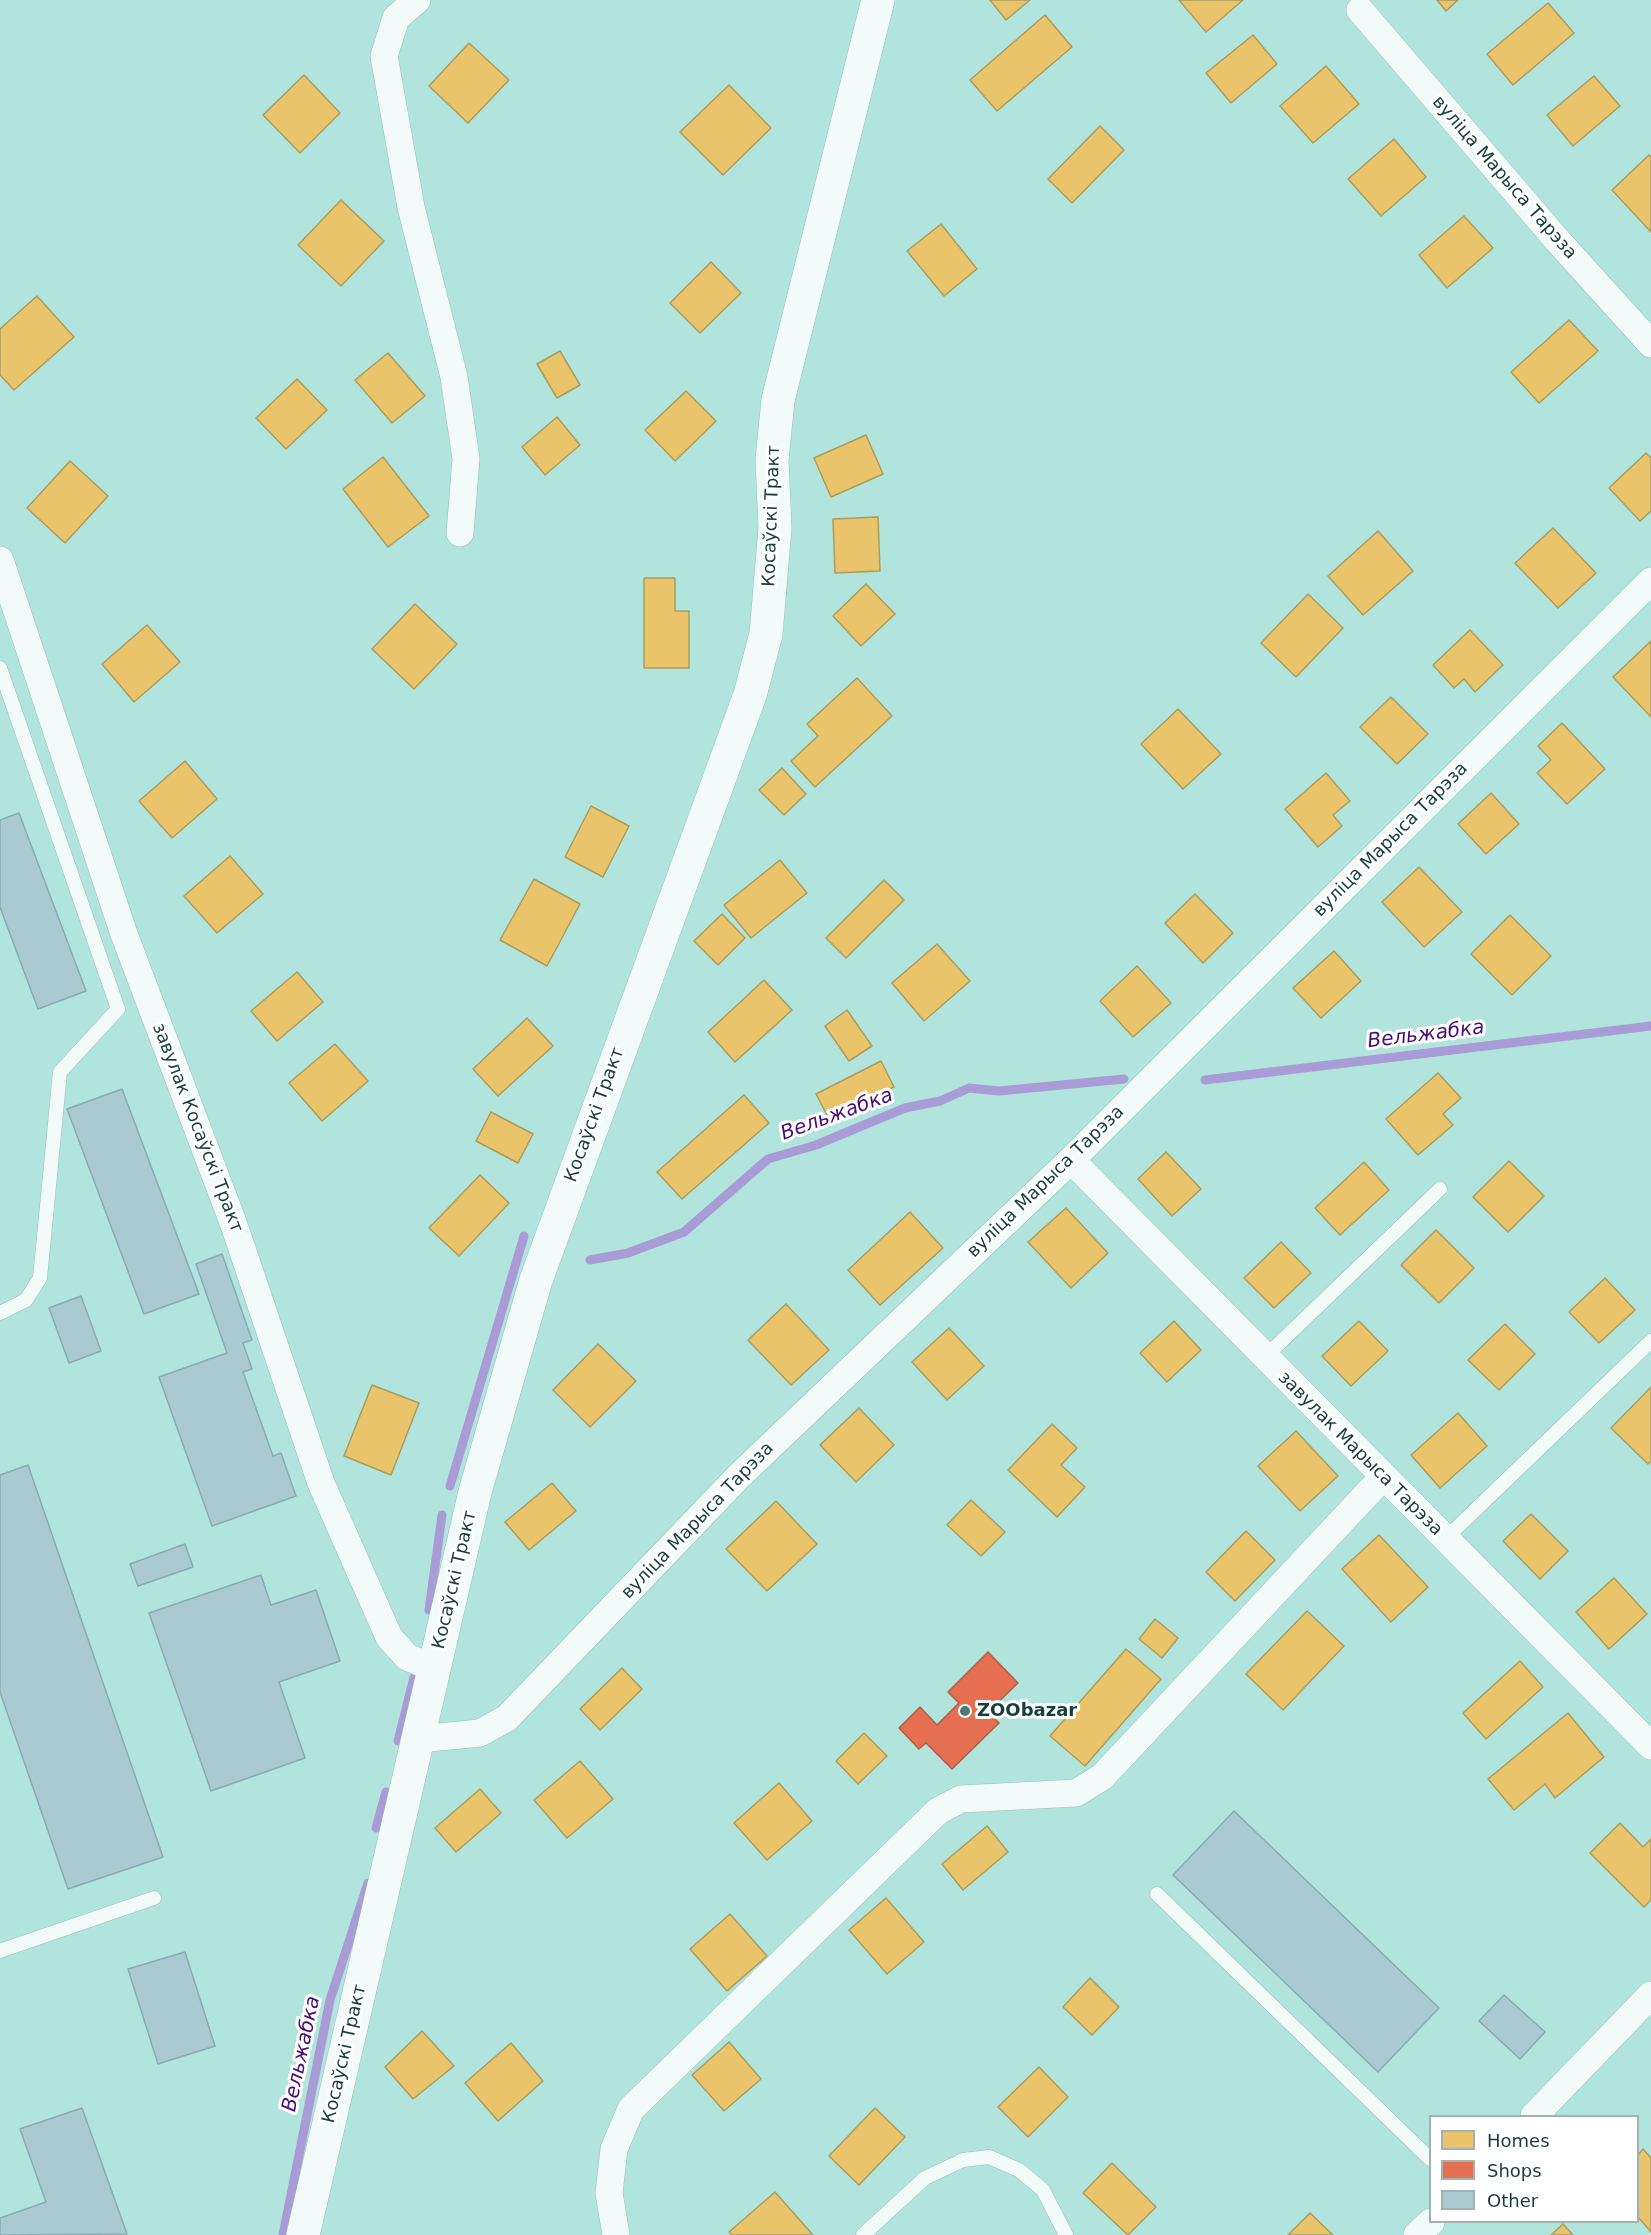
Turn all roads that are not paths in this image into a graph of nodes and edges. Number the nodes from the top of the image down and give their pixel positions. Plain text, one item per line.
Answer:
1 (417, 0) edge
2 (878, 0) edge
3 (1360, 10) dead end
4 (1651, 344) edge
5 (460, 533) dead end
6 (0, 560) edge
7 (1651, 581) edge
8 (0, 668) edge
9 (1071, 1160) junction
10 (1440, 1189) dead end
11 (0, 1313) edge
12 (1651, 1341) edge
13 (1265, 1357) junction
14 (1383, 1478) junction
15 (1444, 1540) junction
16 (436, 1669) junction
17 (419, 1739) junction
18 (1651, 1746) edge
19 (1157, 1894) dead end
20 (154, 1898) dead end
21 (0, 1951) edge
22 (1651, 1995) edge
23 (1535, 2115) edge
24 (1429, 2157) edge
25 (1430, 2223) edge
26 (303, 2235) edge
27 (615, 2235) edge
28 (863, 2235) edge
29 (1066, 2235) edge
30 (1418, 2235) edge

1 - 5 street
2 - 16 main road, Косаўскі Тракт
3 - 4 street, вуліца Марыса Тарэза
6 - 16 street, завулак Косаўскі Тракт
7 - 9 street, вуліца Марыса Тарэза
8 - 11 lane
9 - 13 street, завулак Марыса Тарэза
9 - 17 street, вуліца Марыса Тарэза
10 - 13 lane
12 - 15 lane
13 - 14 street, завулак Марыса Тарэза
14 - 15 street, завулак Марыса Тарэза
14 - 27 street
15 - 18 street, завулак Марыса Тарэза
16 - 17 main road, Косаўскі Тракт
17 - 26 main road, Косаўскі Тракт
19 - 24 lane
20 - 21 lane
22 - 23 street
25 - 30 street
28 - 29 lane

